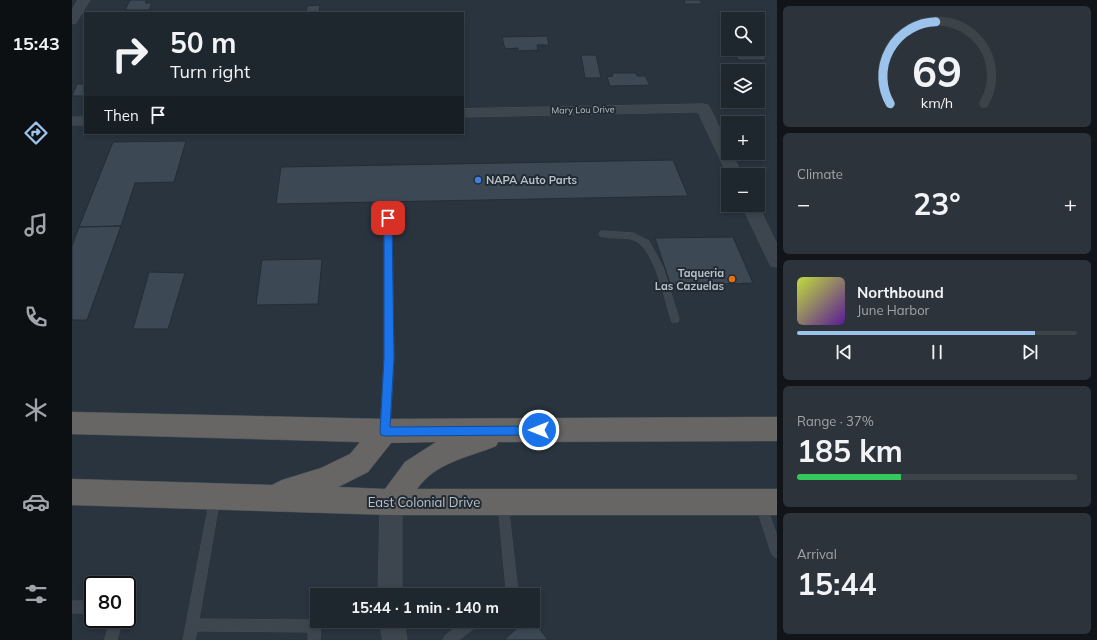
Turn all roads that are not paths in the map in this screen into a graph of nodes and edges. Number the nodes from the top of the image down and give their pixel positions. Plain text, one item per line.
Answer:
1 (84, 0) edge
2 (72, 20) edge
3 (464, 113) edge
4 (72, 121) edge
5 (84, 121) edge
6 (732, 168) edge
7 (753, 212) edge
8 (388, 218) dead end
9 (603, 234) dead end
10 (777, 260) edge
11 (675, 319) dead end
12 (72, 423) edge
13 (777, 429) edge
14 (509, 430) junction
15 (385, 432) junction
16 (72, 492) edge
17 (215, 497) junction
18 (264, 498) junction
19 (391, 502) junction
20 (503, 502) junction
21 (768, 502) edge
22 (777, 552) edge
23 (390, 588) edge
24 (512, 588) edge
25 (72, 607) edge
26 (84, 607) edge
27 (192, 626) junction
28 (114, 628) edge
29 (393, 628) edge
30 (465, 628) edge
31 (111, 640) edge
32 (189, 640) edge
33 (314, 640) edge
34 (395, 640) edge
35 (449, 640) edge

1 - 2 street
3 - 6 street, Mary Lou Drive
4 - 5 street
7 - 10 street
8 - 15 lane
9 - 11 lane
12 - 15 highway
13 - 14 highway
14 - 15 highway
14 - 19 highway
15 - 18 highway
16 - 17 highway, East Colonial Drive
17 - 18 highway, East Colonial Drive
17 - 27 lane
18 - 19 highway, East Colonial Drive
19 - 20 highway, East Colonial Drive
19 - 23 street
20 - 21 highway, East Colonial Drive
20 - 24 lane
21 - 22 lane
25 - 26 lane
27 - 32 lane
27 - 33 lane
28 - 31 lane
29 - 34 street
30 - 35 lane

